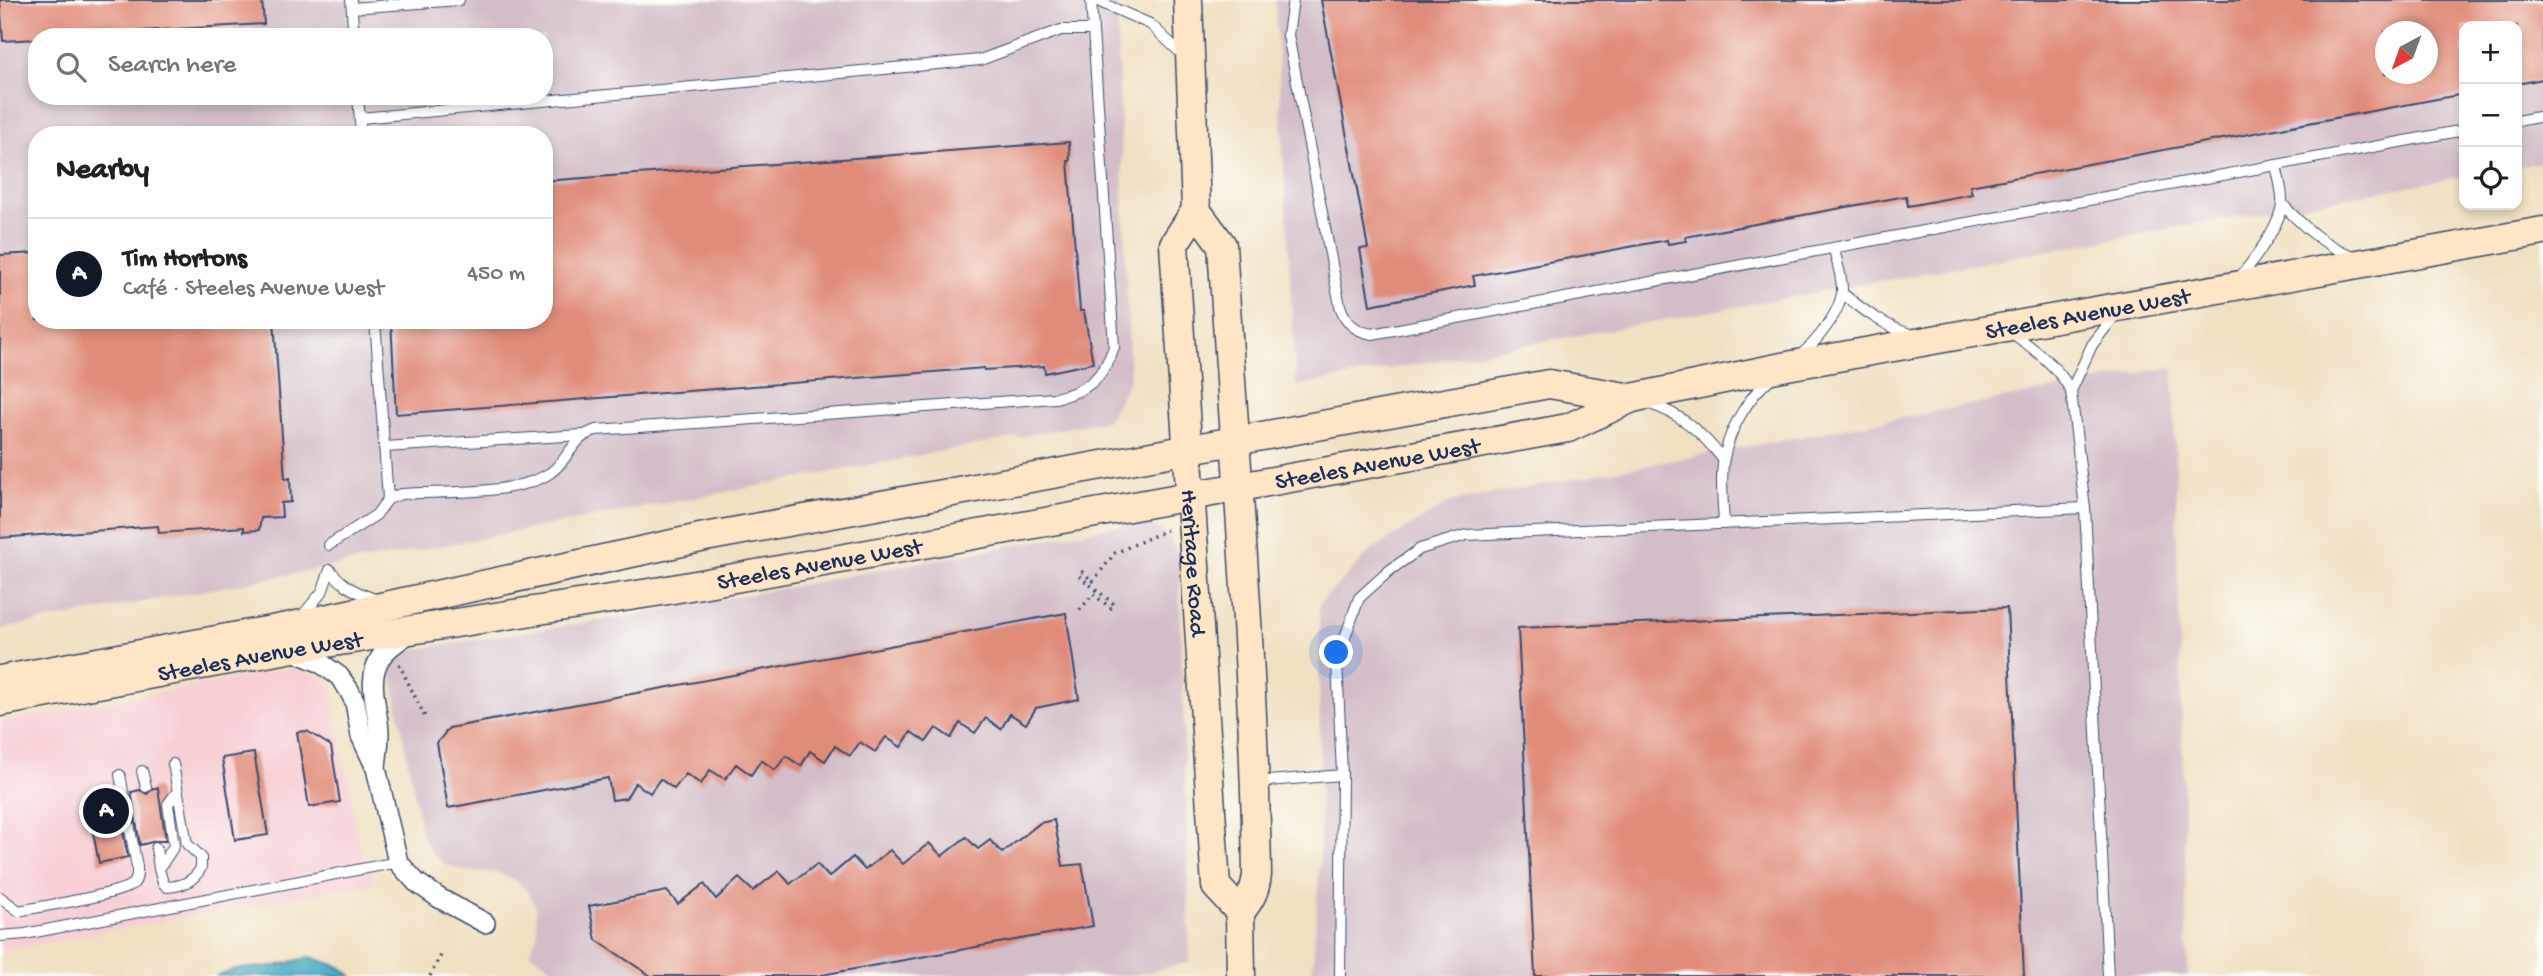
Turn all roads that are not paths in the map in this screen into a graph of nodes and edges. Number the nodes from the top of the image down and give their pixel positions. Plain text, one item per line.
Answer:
1 (459, 0) edge
2 (1093, 0) edge
3 (1188, 0) edge
4 (1293, 0) edge
5 (351, 4) edge
6 (353, 28) edge
7 (1092, 30) junction
8 (1190, 61) junction
9 (553, 100) edge
10 (359, 105) edge
11 (499, 105) edge
12 (2543, 116) edge
13 (360, 118) junction
14 (2522, 120) edge
15 (360, 126) edge
16 (2459, 131) edge
17 (2276, 164) junction
18 (2282, 204) junction
19 (1196, 209) junction
20 (2543, 231) edge
21 (1834, 248) junction
22 (2369, 262) junction
23 (2232, 286) junction
24 (1842, 293) junction
25 (2122, 307) junction
26 (2004, 327) junction
27 (376, 329) edge
28 (1931, 340) junction
29 (1787, 366) junction
30 (2071, 391) junction
31 (1632, 398) junction
32 (582, 435) junction
33 (1234, 441) junction
34 (384, 447) junction
35 (1189, 449) junction
36 (1723, 459) junction
37 (1238, 486) junction
38 (1191, 494) junction
39 (388, 499) junction
40 (2085, 508) junction
41 (1724, 524) junction
42 (329, 545) dead end
43 (392, 604) junction
44 (415, 629) junction
45 (290, 638) junction
46 (0, 680) edge
47 (0, 702) edge
48 (173, 764) dead end
49 (376, 768) junction
50 (142, 771) dead end
51 (120, 775) dead end
52 (1342, 775) junction
53 (1255, 782) junction
54 (146, 787) dead end
55 (178, 791) junction
56 (156, 848) dead end
57 (398, 862) junction
58 (159, 869) junction
59 (0, 897) edge
60 (1240, 912) junction
61 (485, 923) dead end
62 (0, 936) edge
63 (1241, 976) edge
64 (1340, 976) edge
65 (2108, 976) edge

1 - 5 lane
2 - 7 lane
2 - 8 lane
3 - 8 main road
4 - 21 lane
5 - 6 lane
7 - 9 lane
7 - 32 lane
8 - 19 main road
10 - 13 lane
11 - 13 lane
12 - 14 lane
13 - 15 lane
16 - 17 lane
17 - 18 lane
17 - 21 lane
18 - 22 lane
18 - 23 lane
19 - 33 main road, Heritage Road
19 - 35 main road, Heritage Road
20 - 22 main road, Steeles Avenue West
21 - 24 lane
22 - 23 main road, Steeles Avenue West
23 - 25 main road, Steeles Avenue West
24 - 28 lane
24 - 29 lane
25 - 26 main road, Steeles Avenue West
25 - 30 lane
26 - 28 main road, Steeles Avenue West
26 - 30 lane
27 - 34 lane
28 - 29 main road, Steeles Avenue West
29 - 31 main road, Steeles Avenue West
29 - 36 lane
30 - 40 lane
31 - 33 main road, Steeles Avenue West
31 - 36 lane
31 - 37 main road, Steeles Avenue West
32 - 34 lane
32 - 39 lane
33 - 35 main road, Steeles Avenue West
33 - 37 main road, Heritage Road
34 - 39 lane
35 - 38 main road, Heritage Road
35 - 43 main road, Steeles Avenue West
36 - 41 lane
37 - 38 main road, Steeles Avenue West
37 - 53 main road, Heritage Road
38 - 44 main road, Steeles Avenue West
38 - 60 main road, Heritage Road
39 - 42 lane
40 - 41 lane
40 - 65 lane
41 - 52 lane
43 - 45 main road, Steeles Avenue West
43 - 45 lane
44 - 45 main road, Steeles Avenue West
44 - 49 street
45 - 46 main road, Steeles Avenue West
45 - 47 main road, Steeles Avenue West
45 - 49 street
48 - 55 lane
49 - 57 street
50 - 54 lane
51 - 59 lane
52 - 53 lane
52 - 64 lane
53 - 60 main road, Heritage Road
55 - 58 lane
55 - 58 lane
56 - 58 lane
57 - 61 street
57 - 62 lane
60 - 63 main road, Heritage Road

